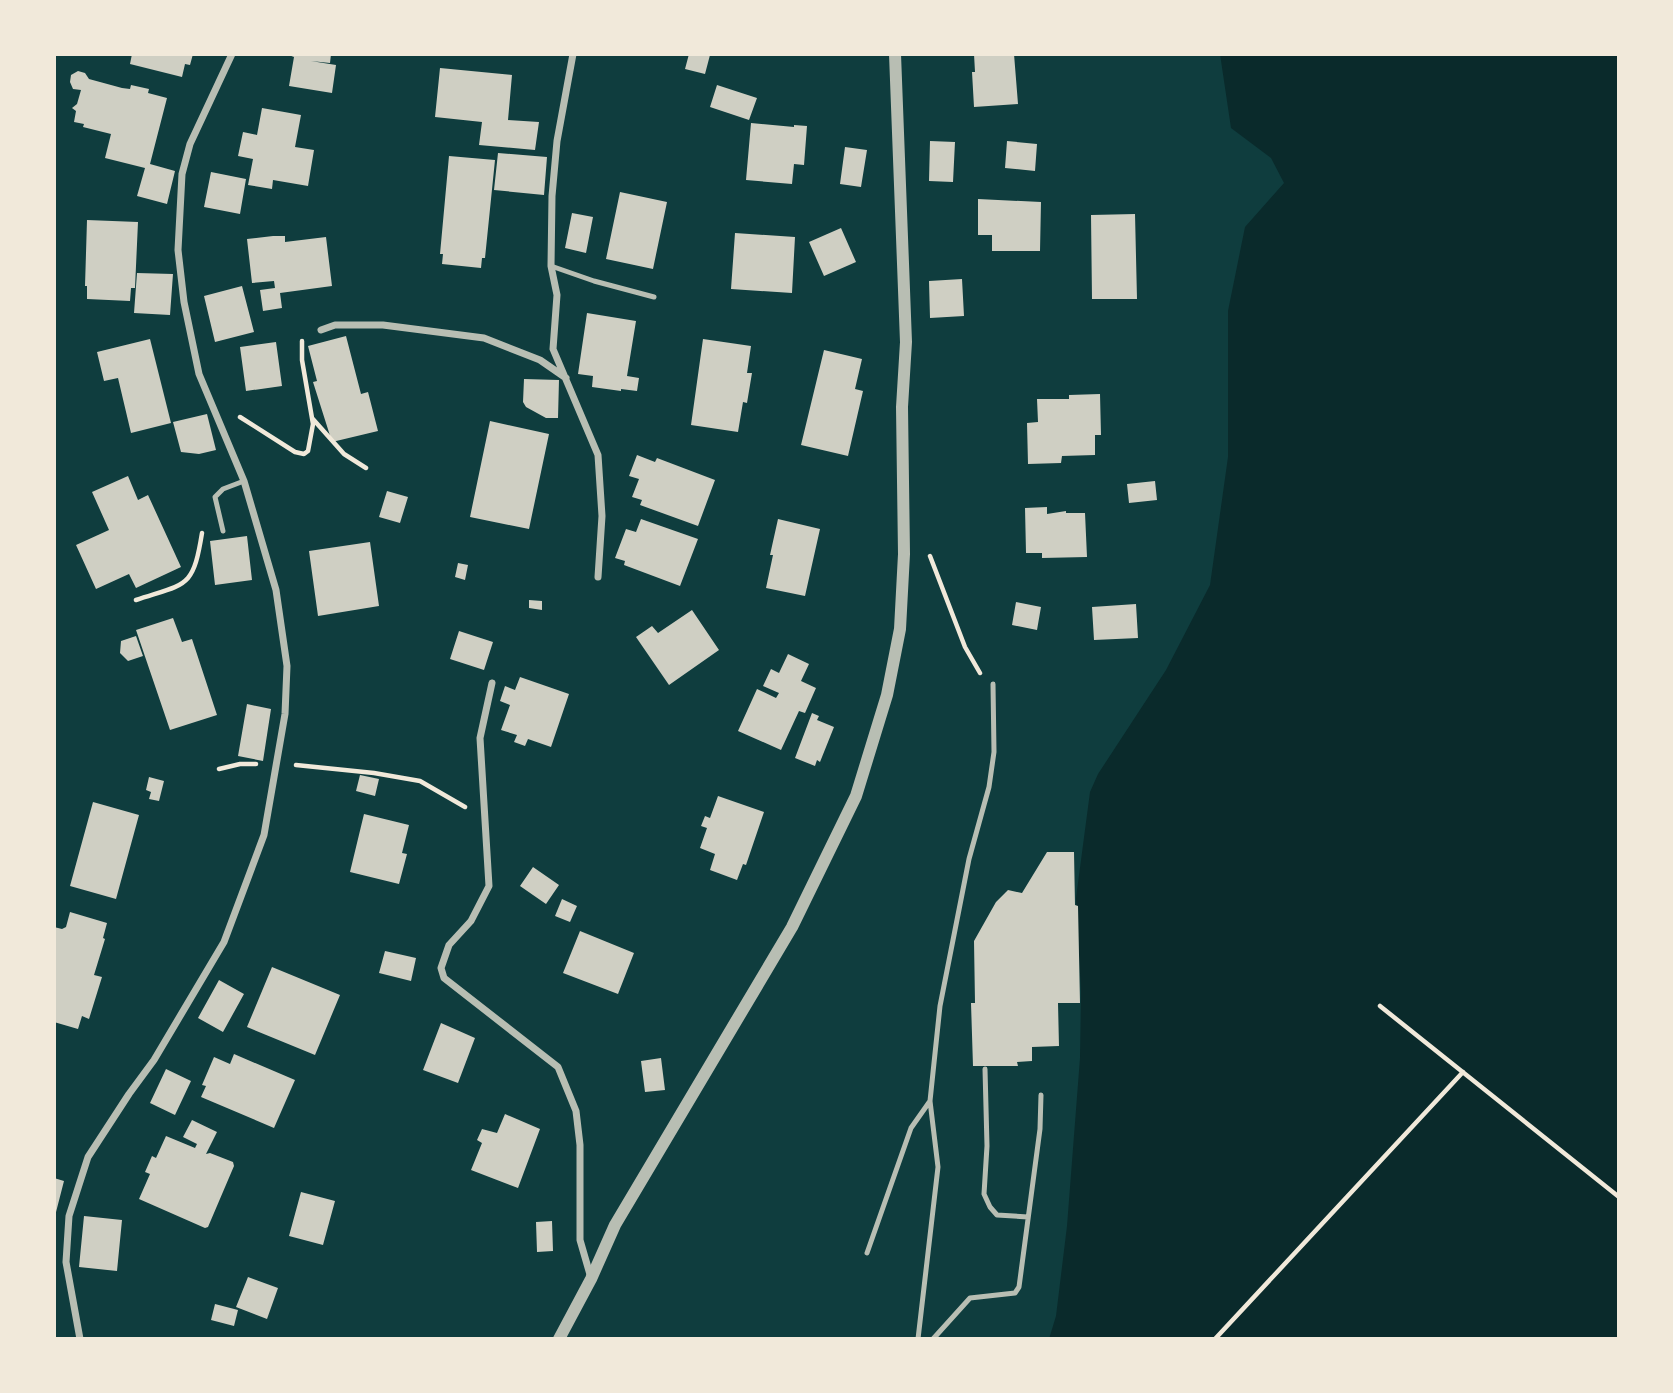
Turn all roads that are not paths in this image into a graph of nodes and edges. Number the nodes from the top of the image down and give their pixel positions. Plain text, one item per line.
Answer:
1 (232, 54) edge
2 (573, 54) edge
3 (895, 54) edge
4 (551, 266) junction
5 (654, 298) dead end
6 (321, 330) road end
7 (566, 379) junction
8 (244, 481) junction
9 (223, 531) dead end
10 (598, 577) dead end
11 (492, 683) dead end
12 (993, 684) road end
13 (985, 1069) dead end
14 (1041, 1095) dead end
15 (930, 1101) junction
16 (1028, 1217) junction
17 (867, 1254) dead end
18 (591, 1279) junction
19 (80, 1339) edge
20 (559, 1339) edge
21 (918, 1339) edge
22 (933, 1339) edge

1 - 8 street
2 - 4 street
3 - 18 street
4 - 5 lane
4 - 7 street
6 - 7 street
7 - 10 street
8 - 9 lane
8 - 19 street
11 - 18 street
12 - 15 lane
13 - 16 lane
14 - 16 lane
15 - 17 lane
15 - 21 lane
16 - 22 lane
18 - 20 street

